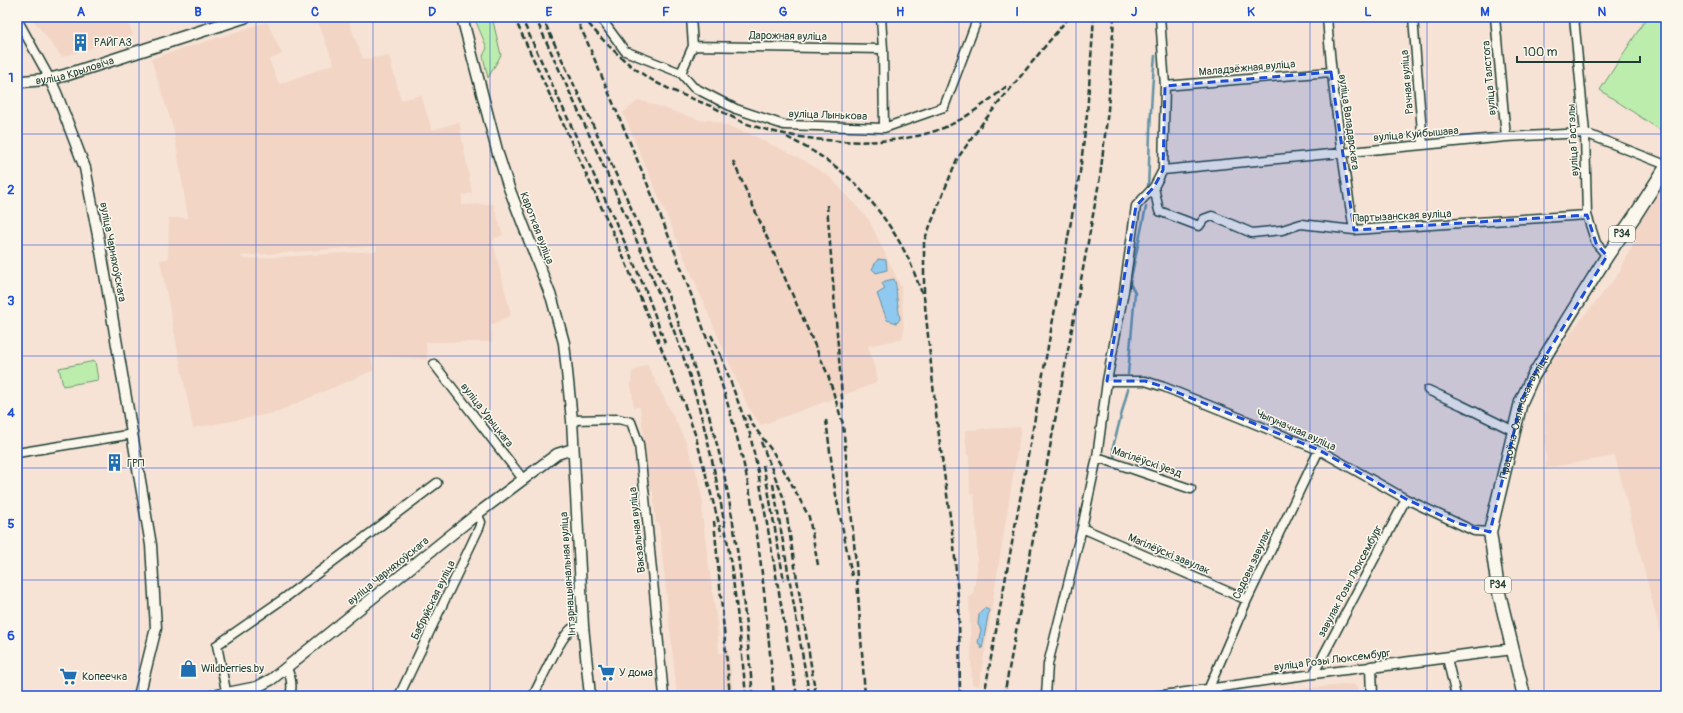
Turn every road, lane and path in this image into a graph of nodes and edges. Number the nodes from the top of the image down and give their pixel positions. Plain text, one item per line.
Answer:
1 (245, 17) edge
2 (462, 17) edge
3 (600, 17) edge
4 (691, 17) edge
5 (880, 17) edge
6 (978, 17) edge
7 (1160, 17) edge
8 (1327, 17) edge
9 (1413, 17) edge
10 (1495, 17) edge
11 (1574, 17) edge
12 (17, 19) edge
13 (693, 46) junction
14 (883, 49) junction
15 (1331, 72) junction
16 (681, 73) junction
17 (50, 79) junction
18 (17, 82) edge
19 (1164, 86) junction
20 (884, 128) junction
21 (1585, 133) junction
22 (1506, 137) junction
23 (1423, 145) junction
24 (1341, 152) junction
25 (1666, 166) edge
26 (1163, 170) junction
27 (1154, 187) junction
28 (1587, 215) junction
29 (1354, 230) junction
30 (1607, 256) junction
31 (434, 364) dead end
32 (1107, 381) junction
33 (1428, 390) dead end
34 (572, 420) junction
35 (1514, 431) junction
36 (133, 434) junction
37 (573, 449) junction
38 (1319, 450) junction
39 (17, 453) edge
40 (1097, 457) junction
41 (523, 479) junction
42 (437, 483) dead end
43 (1191, 489) dead end
44 (1406, 499) junction
45 (477, 514) junction
46 (1082, 528) junction
47 (1490, 532) junction
48 (1247, 600) junction
49 (583, 626) junction
50 (1513, 649) junction
51 (1447, 658) junction
52 (286, 667) junction
53 (1370, 667) junction
54 (1314, 674) junction
55 (1208, 690) junction
56 (1183, 694) edge
57 (227, 695) edge
58 (139, 696) edge
59 (212, 696) edge
60 (290, 696) edge
61 (399, 696) edge
62 (533, 696) edge
63 (590, 696) edge
64 (664, 696) edge
65 (1046, 696) edge
66 (1155, 696) edge
67 (1372, 696) edge
68 (1456, 696) edge
69 (1524, 696) edge

1 - 17 main road, вуліца Крыловіча
2 - 34 street, Кароткая вуліца
3 - 16 street, вуліца Лынькова
4 - 13 street
5 - 14 street
6 - 20 street, вуліца Лынькова
7 - 19 street
8 - 15 street, вуліца Валадарскага
9 - 23 street, Рачная вуліца
10 - 22 street, вуліца Талстога
11 - 21 street, вуліца Гастэлы
12 - 17 street
13 - 14 street, Дарожная вуліца
13 - 16 street
14 - 20 street
15 - 19 street, Маладзёжная вуліца
15 - 24 street, вуліца Валадарскага
16 - 20 street, вуліца Лынькова
17 - 18 main road, вуліца Крыловіча
17 - 36 street, вуліца Чарняхоўскага
19 - 26 street
21 - 22 street, вуліца Куйбышава
21 - 25 street, вуліца Куйбышава
21 - 28 street, вуліца Гастэлы
22 - 23 street, вуліца Куйбышава
23 - 24 street, вуліца Куйбышава
24 - 26 street, вуліца Куйбышава
24 - 29 street, вуліца Валадарскага
25 - 30 main road, Працоўна-Сялянская вуліца / Р34
26 - 27 street
27 - 29 street, Партызанская вуліца
27 - 32 street
28 - 29 street, Партызанская вуліца
28 - 30 street, вуліца Гастэлы
30 - 35 main road, Працоўна-Сялянская вуліца / Р34
31 - 41 street, вуліца Урыцкага
32 - 38 street, Чыгуначная вуліца
32 - 40 street
33 - 35 street
34 - 37 street, Кароткая вуліца
34 - 64 street, Вакзальная вуліца
35 - 47 main road, Працоўна-Сялянская вуліца / Р34
36 - 39 street
36 - 58 street, вуліца Чарняхоўскага
37 - 41 street, вуліца Чарняхоўскага
37 - 49 street, Інтэрнацыянальная вуліца
38 - 44 street, Чыгуначная вуліца
38 - 48 street, Садовы завулак
40 - 43 street, Магілёўскі ўезд
40 - 46 street
41 - 45 street, вуліца Чарняхоўскага
42 - 57 street
44 - 47 street, Чыгуначная вуліца
44 - 54 street, завулак Розы Люксембург
45 - 52 street, вуліца Чарняхоўскага
45 - 61 street, Бабруйская вуліца
46 - 48 street, Магілёўскі завулак
46 - 65 street
47 - 50 main road, Працоўна-Сялянская вуліца / Р34
48 - 55 street, Садовы завулак
49 - 62 street
49 - 63 street, Інтэрнацыянальная вуліца
50 - 51 street, вуліца Розы Люксембург
50 - 69 main road, Працоўна-Сялянская вуліца / Р34
51 - 53 street, вуліца Розы Люксембург
51 - 68 street
52 - 57 street, вуліца Чарняхоўскага
52 - 60 street
53 - 54 street, вуліца Розы Люксембург
53 - 67 street
54 - 55 street, вуліца Розы Люксембург
55 - 56 street, вуліца Розы Люксембург
56 - 66 street, вуліца Розы Люксембург
57 - 59 street, вуліца Чарняхоўскага

